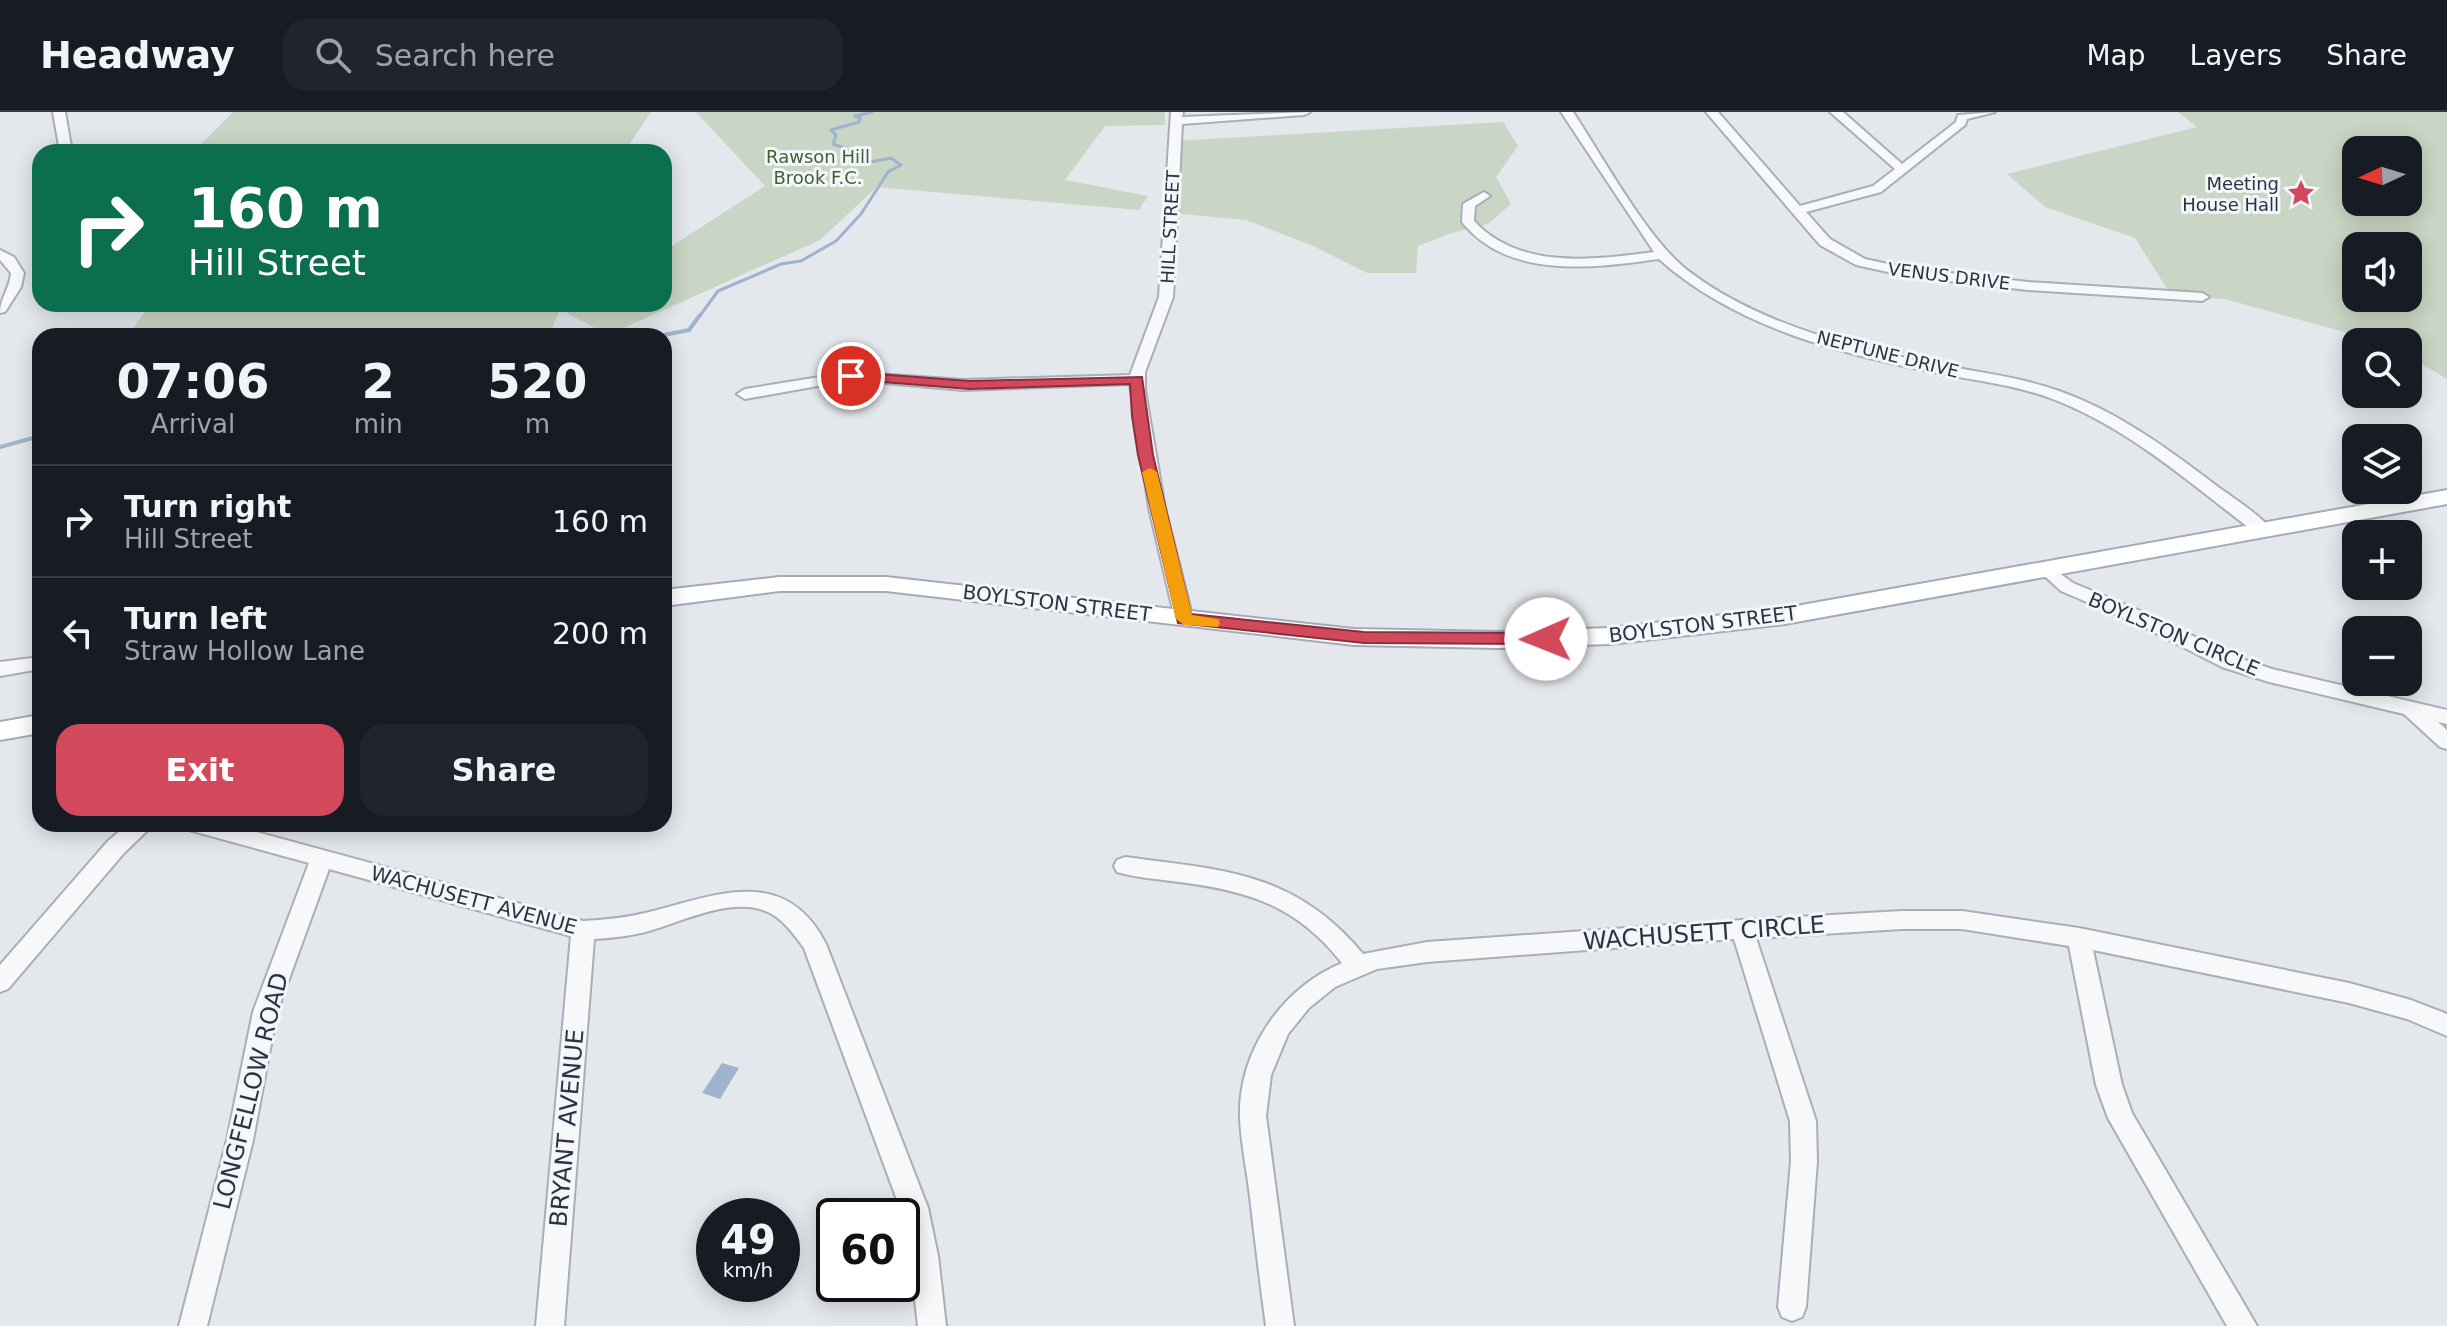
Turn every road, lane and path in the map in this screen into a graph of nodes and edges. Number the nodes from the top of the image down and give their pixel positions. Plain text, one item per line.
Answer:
1 (59, 112) edge
2 (1304, 112) edge
3 (1567, 112) edge
4 (1712, 112) edge
5 (1836, 112) edge
6 (1989, 112) edge
7 (1959, 114) edge
8 (1176, 117) edge
9 (65, 144) edge
10 (1900, 168) junction
11 (1484, 196) dead end
12 (1798, 210) junction
13 (0, 254) edge
14 (1662, 255) junction
15 (2202, 297) dead end
16 (0, 309) edge
17 (1137, 379) junction
18 (745, 394) dead end
19 (2447, 497) edge
20 (2263, 530) junction
21 (2047, 570) junction
22 (672, 597) edge
23 (1184, 619) junction
24 (32, 664) edge
25 (0, 669) edge
26 (2410, 708) junction
27 (32, 717) edge
28 (2447, 717) edge
29 (0, 720) edge
30 (32, 725) edge
31 (0, 731) edge
32 (2447, 742) edge
33 (134, 832) edge
34 (225, 832) edge
35 (321, 860) junction
36 (1125, 866) dead end
37 (1742, 929) junction
38 (583, 930) junction
39 (2079, 938) junction
40 (1358, 965) junction
41 (0, 982) edge
42 (2447, 1025) edge
43 (2447, 1034) edge
44 (1792, 1307) dead end
45 (193, 1326) edge
46 (550, 1326) edge
47 (932, 1326) edge
48 (1280, 1326) edge
49 (2243, 1326) edge

1 - 9 street
2 - 8 street
3 - 14 street, NEPTUNE DRIVE
4 - 12 street, VENUS DRIVE
5 - 10 street
6 - 7 street
7 - 10 street
8 - 17 street, HILL STREET
10 - 12 street
11 - 14 street
12 - 15 street, VENUS DRIVE
13 - 16 street
14 - 20 street, NEPTUNE DRIVE
17 - 18 street
17 - 23 street, HILL STREET
19 - 20 main road, BOYLSTON STREET
20 - 21 main road, BOYLSTON STREET
21 - 23 main road, BOYLSTON STREET
21 - 26 street, BOYLSTON CIRCLE
22 - 23 main road, BOYLSTON STREET
24 - 25 street
26 - 28 street, BOYLSTON CIRCLE
26 - 32 street
27 - 29 main road
30 - 31 main road
33 - 41 street
34 - 35 street, WACHUSETT AVENUE
35 - 38 street, WACHUSETT AVENUE
35 - 45 street, LONGFELLOW ROAD
36 - 40 street
37 - 39 street, WACHUSETT CIRCLE
37 - 40 street, WACHUSETT CIRCLE
37 - 44 street
38 - 46 street, BRYANT AVENUE
38 - 47 street, WACHUSETT AVENUE
39 - 42 street, WACHUSETT CIRCLE
39 - 49 street
40 - 48 street, WACHUSETT CIRCLE
42 - 43 street

